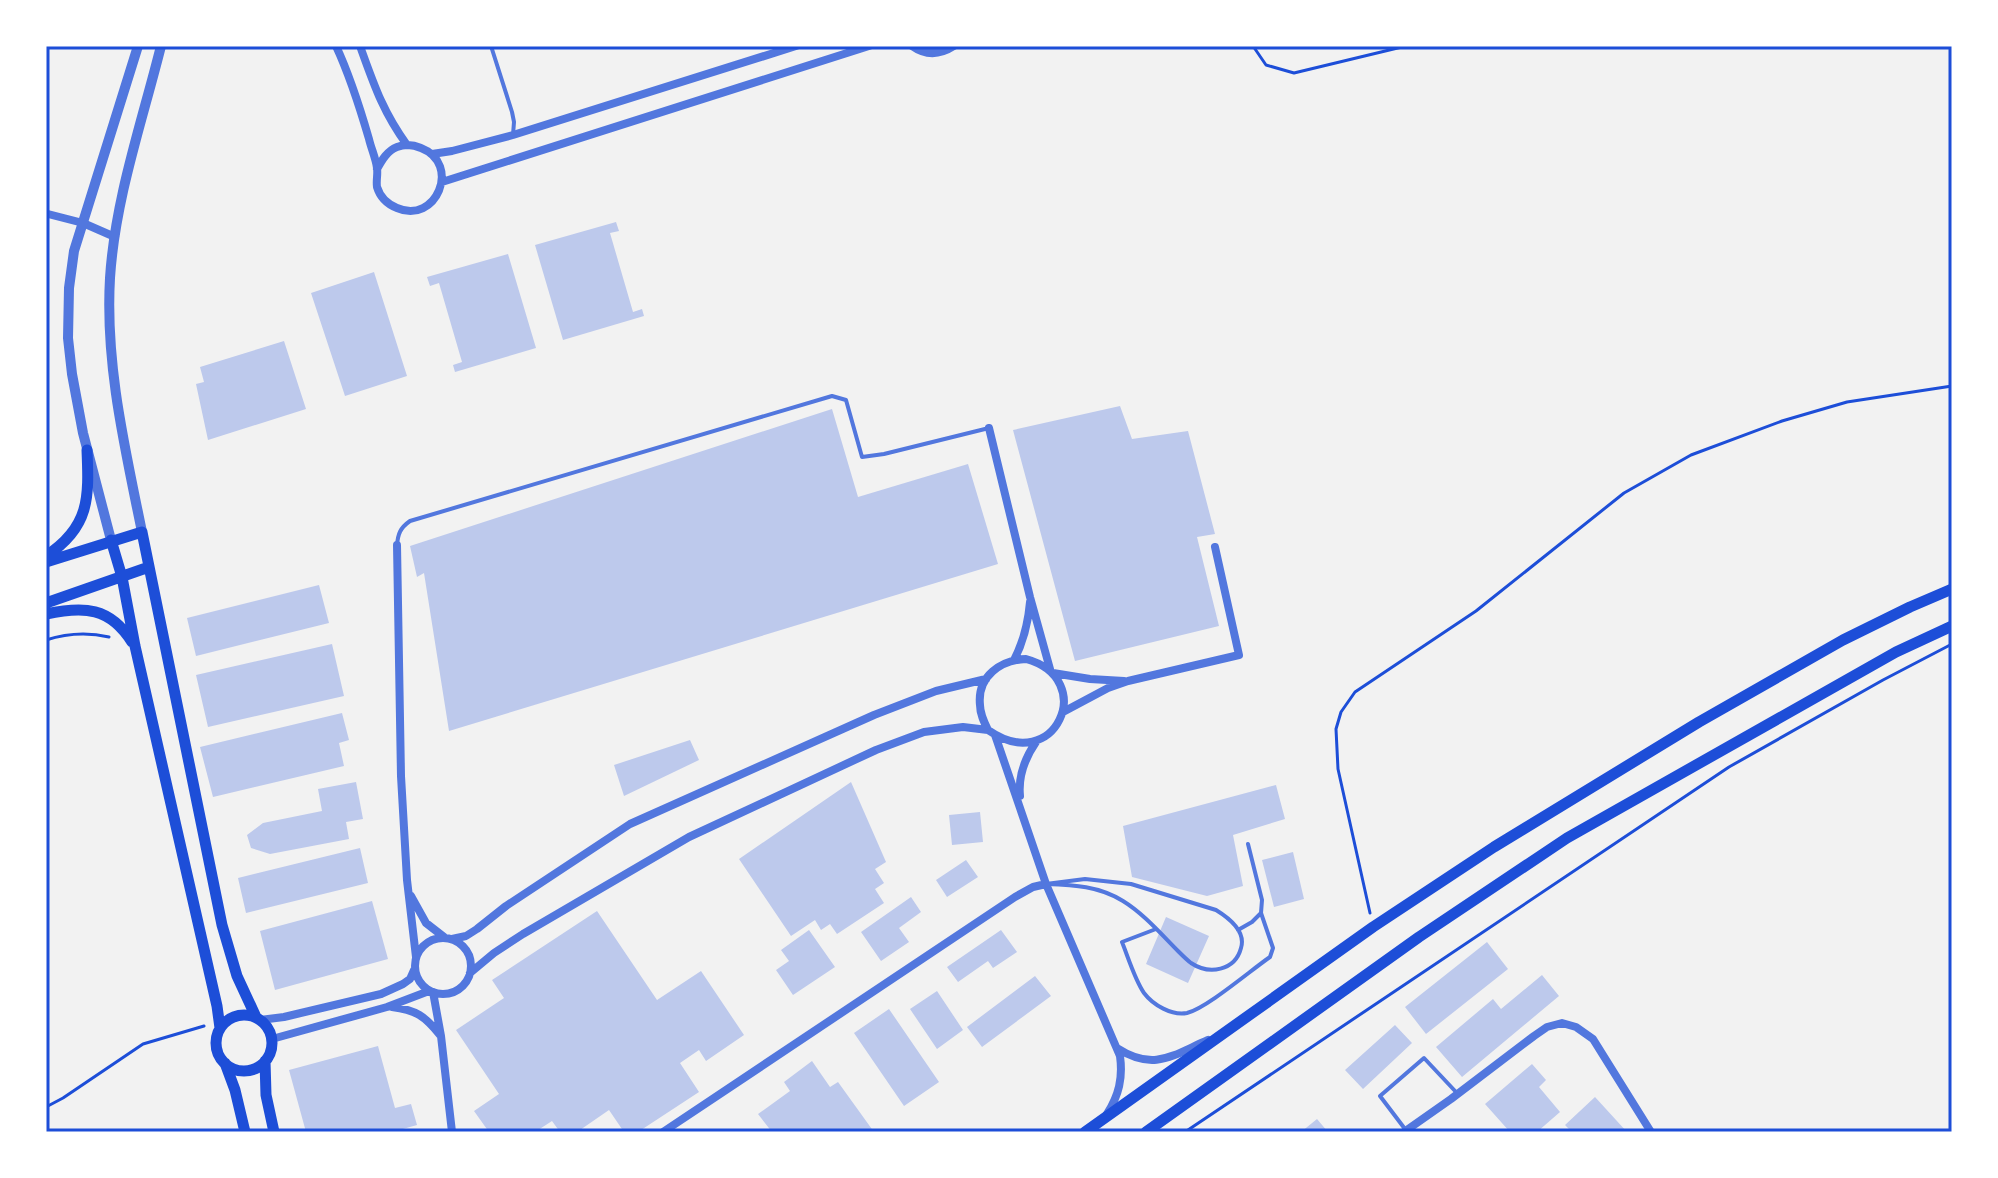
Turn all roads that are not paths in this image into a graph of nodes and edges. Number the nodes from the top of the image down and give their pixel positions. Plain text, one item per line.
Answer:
1 (138, 46) edge
2 (161, 46) edge
3 (336, 46) edge
4 (360, 46) edge
5 (491, 46) edge
6 (796, 46) edge
7 (869, 46) edge
8 (912, 46) edge
9 (954, 46) edge
10 (513, 135) junction
11 (407, 145) junction
12 (432, 154) junction
13 (377, 169) junction
14 (442, 182) junction
15 (48, 214) dead end
16 (83, 223) junction
17 (115, 237) junction
18 (989, 428) joint
19 (87, 450) junction
20 (142, 532) junction
21 (111, 540) junction
22 (397, 545) joint
23 (1215, 547) dead end
24 (46, 559) edge
25 (149, 567) junction
26 (122, 577) junction
27 (1952, 589) edge
28 (1030, 597) junction
29 (46, 603) edge
30 (46, 614) edge
31 (1952, 626) edge
32 (135, 646) junction
33 (1014, 660) junction
34 (1051, 671) junction
35 (986, 679) junction
36 (1128, 681) junction
37 (1063, 712) junction
38 (991, 733) junction
39 (1037, 741) junction
40 (1023, 813) junction
41 (1248, 844) dead end
42 (407, 880) junction
43 (1046, 884) junction
44 (1261, 913) junction
45 (1156, 929) junction
46 (1238, 930) junction
47 (448, 938) junction
48 (416, 957) junction
49 (415, 969) junction
50 (470, 973) junction
51 (431, 992) junction
52 (387, 1007) junction
53 (258, 1019) junction
54 (220, 1028) junction
55 (1224, 1033) junction
56 (441, 1036) junction
57 (272, 1039) junction
58 (1117, 1048) junction
59 (265, 1061) junction
60 (224, 1062) junction
61 (1458, 1094) junction
62 (1101, 1121) junction
63 (1405, 1131) edge
64 (245, 1132) edge
65 (274, 1132) edge
66 (452, 1132) edge
67 (663, 1132) edge
68 (1085, 1132) edge
69 (1146, 1132) edge
70 (1651, 1132) edge

1 - 16 street
2 - 17 street
3 - 13 street
4 - 11 street
5 - 10 lane
6 - 10 street
7 - 14 street
8 - 9 street
10 - 12 street
11 - 12 street
11 - 13 street
12 - 14 street
13 - 14 street
15 - 16 street
16 - 17 street
16 - 19 street
17 - 20 street
18 - 22 lane
18 - 28 street
19 - 21 street
19 - 24 main road
20 - 21 main road
20 - 25 main road
21 - 24 main road
21 - 26 main road
22 - 42 street
23 - 36 street
25 - 26 main road
25 - 53 main road
26 - 29 main road
26 - 32 main road
27 - 55 main road
28 - 33 street
28 - 34 street
30 - 32 main road
31 - 69 main road
32 - 54 main road
33 - 34 street
33 - 35 street
34 - 36 street
34 - 37 street
35 - 38 street
35 - 47 street
36 - 37 street
37 - 39 street
38 - 39 street
38 - 40 street
38 - 50 street
39 - 40 street
40 - 43 street
41 - 44 lane
42 - 47 street
42 - 48 street
43 - 45 lane
43 - 46 lane
43 - 58 street
43 - 67 street
44 - 45 lane
44 - 46 lane
45 - 46 lane
47 - 48 street
47 - 50 street
48 - 49 street
49 - 51 street
49 - 53 street
50 - 51 street
51 - 52 street
51 - 56 street
52 - 56 street
52 - 57 street
53 - 54 main road
53 - 57 main road
54 - 60 main road
55 - 58 street
55 - 62 main road
56 - 66 street
57 - 59 main road
58 - 62 street
59 - 60 main road
59 - 65 main road
60 - 64 main road
61 - 63 street
61 - 63 lane
61 - 70 street
62 - 68 main road

